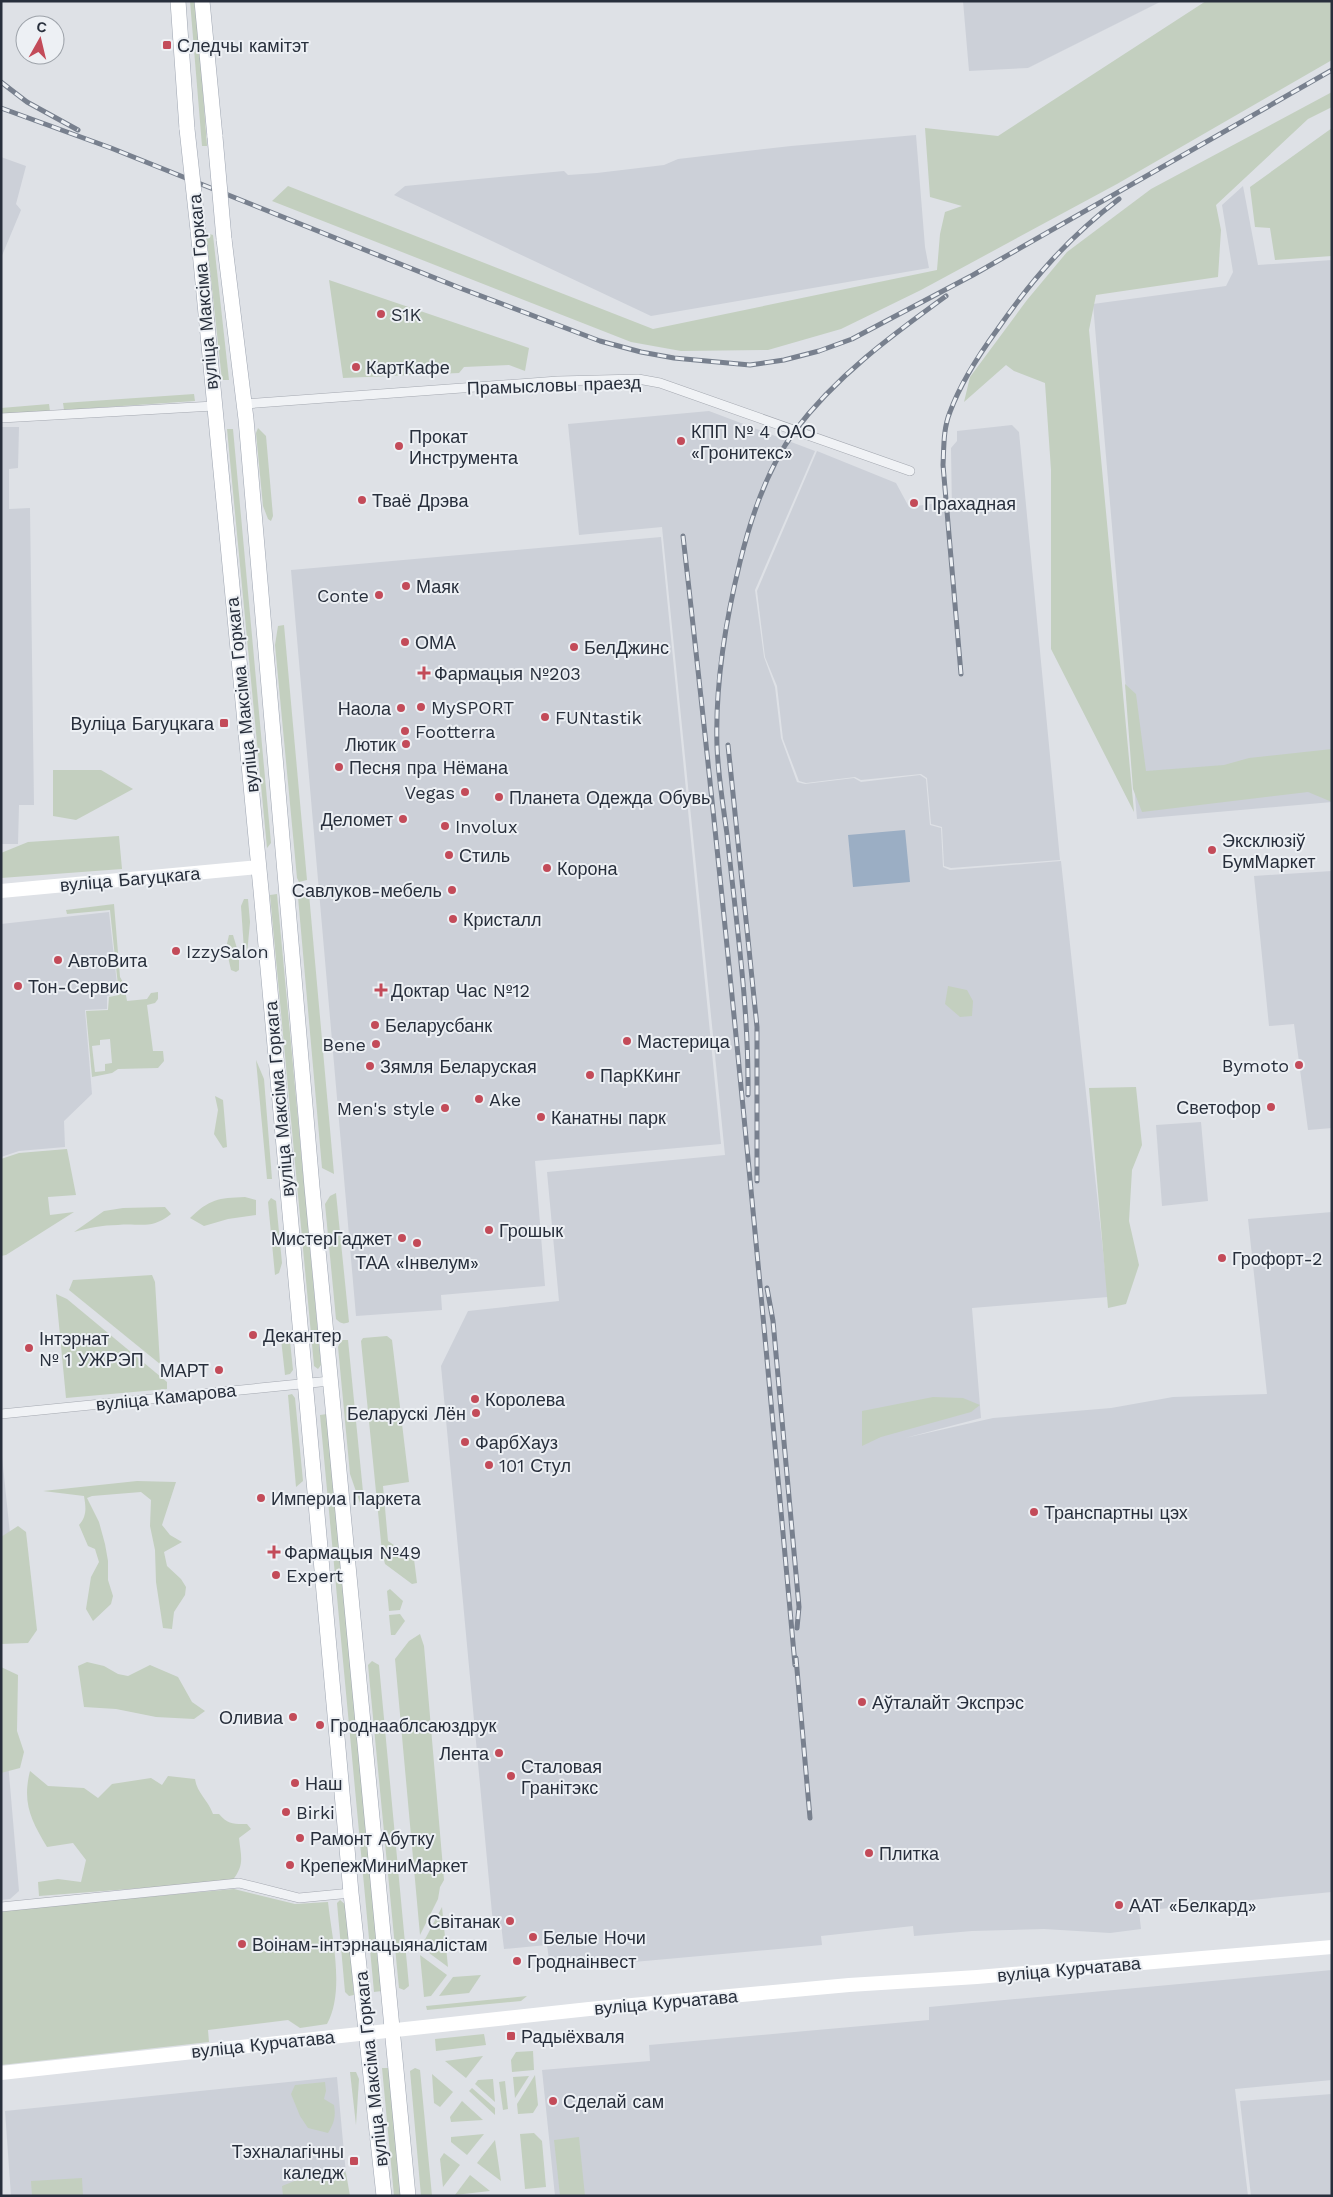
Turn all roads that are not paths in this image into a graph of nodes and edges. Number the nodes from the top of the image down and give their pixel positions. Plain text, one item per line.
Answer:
1 (178, 1) edge
2 (202, 1) edge
3 (244, 404) junction
4 (214, 406) junction
5 (1, 418) edge
6 (910, 471) dead end
7 (283, 865) junction
8 (259, 867) junction
9 (1, 891) edge
10 (330, 1381) junction
11 (306, 1384) junction
12 (1, 1414) edge
13 (351, 1892) junction
14 (1, 1907) edge
15 (1332, 1947) edge
16 (392, 2030) junction
17 (368, 2033) junction
18 (1, 2073) edge
19 (384, 2196) edge
20 (408, 2196) edge

1 - 4 main road, вуліца Максіма Горкага, bridge
2 - 3 main road, вуліца Максіма Горкага, bridge
3 - 6 street, Прамысловы праезд
3 - 7 main road, вуліца Максіма Горкага
4 - 5 street
4 - 8 main road, вуліца Максіма Горкага
7 - 8 main road
7 - 10 main road, вуліца Максіма Горкага
8 - 9 main road, вуліца Багуцкага
8 - 11 main road, вуліца Максіма Горкага
10 - 11 street, вуліца Камарова
10 - 16 main road, вуліца Максіма Горкага
11 - 12 street, вуліца Камарова
11 - 13 main road, вуліца Максіма Горкага
13 - 14 street
13 - 17 main road, вуліца Максіма Горкага
15 - 16 main road, вуліца Курчатава
16 - 17 main road, вуліца Курчатава
16 - 20 main road, вуліца Максіма Горкага
17 - 18 main road, вуліца Курчатава
17 - 19 main road, вуліца Максіма Горкага

